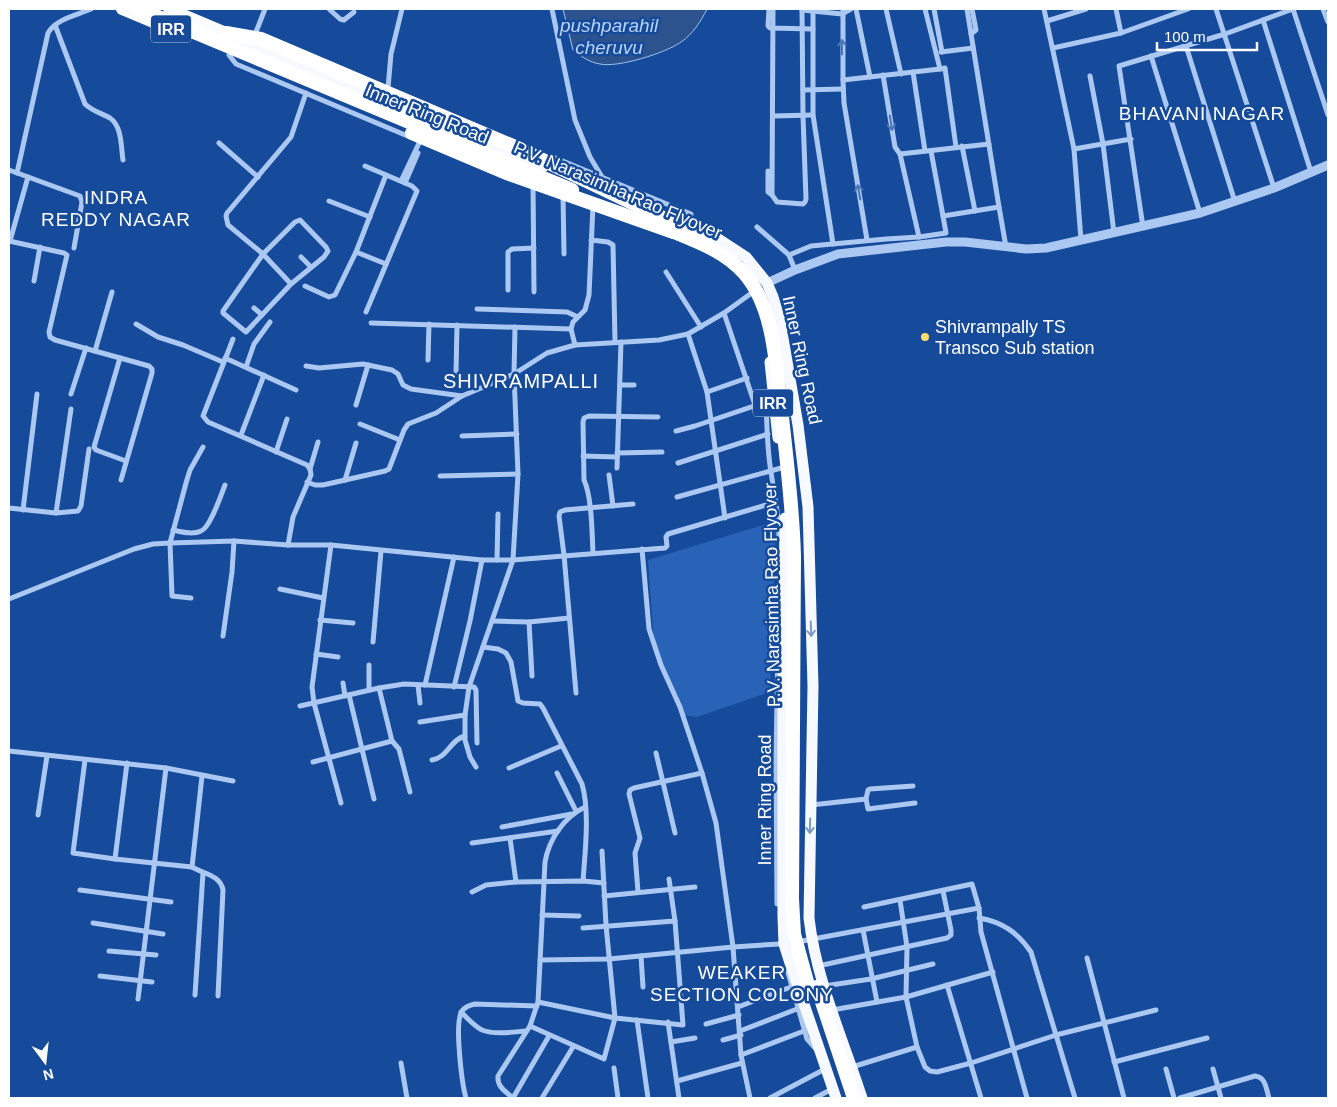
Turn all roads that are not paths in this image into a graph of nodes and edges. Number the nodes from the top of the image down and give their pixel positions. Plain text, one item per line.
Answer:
1 (91, 9) edge
2 (122, 9) edge
3 (139, 9) edge
4 (160, 9) edge
5 (169, 9) edge
6 (265, 9) edge
7 (329, 9) edge
8 (402, 9) edge
9 (552, 9) edge
10 (769, 9) edge
11 (773, 9) edge
12 (851, 9) edge
13 (856, 9) edge
14 (886, 9) edge
15 (925, 9) edge
16 (934, 9) edge
17 (967, 9) edge
18 (972, 9) edge
19 (1044, 9) edge
20 (1086, 9) edge
21 (1116, 9) edge
22 (1188, 9) edge
23 (1216, 9) edge
24 (1323, 9) edge
25 (802, 10) edge
26 (813, 10) edge
27 (842, 11) edge
28 (354, 12) dead end
29 (1328, 19) edge
30 (1263, 20) junction
31 (1047, 21) junction
32 (54, 25) junction
33 (773, 28) junction
34 (802, 29) junction
35 (813, 29) junction
36 (226, 33) junction
37 (1121, 33) junction
38 (255, 34) junction
39 (971, 34) junction
40 (1225, 34) junction
41 (1186, 46) junction
42 (973, 48) junction
43 (1053, 48) junction
44 (224, 52) junction
45 (942, 52) junction
46 (935, 53) junction
47 (1151, 56) junction
48 (940, 69) junction
49 (913, 72) junction
50 (901, 74) junction
51 (883, 75) junction
52 (1090, 76) dead end
53 (870, 77) junction
54 (842, 80) junction
55 (388, 88) junction
56 (812, 89) junction
57 (843, 89) junction
58 (803, 90) junction
59 (306, 93) junction
60 (429, 108) junction
61 (812, 115) junction
62 (1328, 115) edge
63 (773, 116) junction
64 (803, 116) junction
65 (430, 120) junction
66 (421, 135) junction
67 (1131, 139) junction
68 (219, 143) dead end
69 (989, 144) junction
70 (1103, 144) junction
71 (959, 147) junction
72 (535, 149) dead end
73 (1074, 149) junction
74 (928, 151) junction
75 (900, 154) junction
76 (550, 156) dead end
77 (123, 160) dead end
78 (1328, 164) edge
79 (365, 166) dead end
80 (9, 170) edge
81 (768, 171) dead end
82 (1311, 172) junction
83 (17, 173) junction
84 (386, 175) junction
85 (533, 175) junction
86 (28, 177) junction
87 (258, 177) junction
88 (602, 178) junction
89 (403, 182) junction
90 (562, 188) junction
91 (1274, 188) junction
92 (772, 195) junction
93 (329, 200) dead end
94 (593, 200) junction
95 (1235, 202) junction
96 (999, 207) junction
97 (975, 210) junction
98 (1200, 213) junction
99 (942, 216) junction
100 (370, 217) junction
101 (690, 227) junction
102 (758, 227) dead end
103 (1144, 227) junction
104 (674, 228) junction
105 (1114, 233) junction
106 (919, 237) junction
107 (895, 238) junction
108 (886, 239) junction
109 (592, 240) junction
110 (867, 240) junction
111 (9, 241) edge
112 (1081, 241) junction
113 (833, 244) junction
114 (40, 247) junction
115 (1006, 247) junction
116 (74, 248) dead end
117 (534, 248) junction
118 (892, 248) junction
119 (356, 252) junction
120 (263, 254) junction
121 (564, 254) dead end
122 (789, 254) junction
123 (302, 257) dead end
124 (386, 264) junction
125 (811, 265) junction
126 (311, 267) junction
127 (795, 270) junction
128 (666, 272) dead end
129 (34, 281) dead end
130 (290, 284) junction
131 (768, 285) junction
132 (305, 286) dead end
133 (508, 290) dead end
134 (112, 292) dead end
135 (534, 292) dead end
136 (753, 292) junction
137 (254, 308) dead end
138 (477, 309) dead end
139 (366, 312) dead end
140 (724, 313) junction
141 (262, 314) junction
142 (578, 317) junction
143 (270, 322) dead end
144 (371, 323) dead end
145 (136, 324) dead end
146 (429, 324) junction
147 (457, 325) junction
148 (515, 327) junction
149 (701, 327) junction
150 (571, 328) junction
151 (688, 334) junction
152 (233, 339) dead end
153 (618, 342) junction
154 (575, 345) junction
155 (86, 348) junction
156 (95, 351) junction
157 (120, 358) junction
158 (224, 360) junction
159 (428, 360) dead end
160 (368, 365) junction
161 (306, 366) dead end
162 (246, 367) junction
163 (456, 373) dead end
164 (514, 374) junction
165 (264, 376) junction
166 (747, 378) junction
167 (620, 384) junction
168 (634, 386) dead end
169 (296, 390) dead end
170 (707, 392) junction
171 (37, 394) dead end
172 (71, 394) dead end
173 (462, 396) junction
174 (769, 399) junction
175 (755, 405) junction
176 (356, 406) dead end
177 (71, 409) dead end
178 (619, 416) junction
179 (658, 417) dead end
180 (287, 419) dead end
181 (711, 421) junction
182 (360, 424) dead end
183 (676, 431) dead end
184 (517, 434) junction
185 (768, 434) junction
186 (241, 436) junction
187 (462, 436) dead end
188 (400, 440) junction
189 (318, 442) dead end
190 (356, 443) dead end
191 (203, 447) dead end
192 (89, 449) dead end
193 (276, 452) junction
194 (662, 452) dead end
195 (715, 452) junction
196 (617, 455) junction
197 (583, 456) junction
198 (126, 461) junction
199 (678, 463) dead end
200 (310, 468) junction
201 (617, 468) dead end
202 (776, 469) junction
203 (518, 474) junction
204 (609, 475) dead end
205 (440, 476) dead end
206 (121, 480) dead end
207 (345, 480) junction
208 (307, 482) junction
209 (225, 486) dead end
210 (719, 486) junction
211 (677, 497) dead end
212 (776, 502) junction
213 (633, 504) dead end
214 (613, 506) junction
215 (9, 508) edge
216 (590, 508) junction
217 (23, 510) junction
218 (56, 513) junction
219 (498, 514) dead end
220 (725, 518) junction
221 (173, 530) junction
222 (234, 541) junction
223 (170, 543) junction
224 (288, 545) junction
225 (331, 545) junction
226 (642, 549) junction
227 (381, 551) junction
228 (593, 553) junction
229 (564, 555) junction
230 (454, 557) junction
231 (482, 560) junction
232 (497, 560) junction
233 (513, 560) junction
234 (280, 589) dead end
235 (191, 598) dead end
236 (323, 598) junction
237 (9, 599) edge
238 (569, 618) junction
239 (320, 620) junction
240 (493, 621) junction
241 (529, 622) junction
242 (353, 623) dead end
243 (223, 636) dead end
244 (373, 642) dead end
245 (483, 647) junction
246 (316, 654) junction
247 (338, 657) dead end
248 (369, 665) dead end
249 (532, 676) dead end
250 (343, 683) dead end
251 (418, 685) junction
252 (425, 685) junction
253 (454, 687) junction
254 (470, 687) junction
255 (379, 688) junction
256 (369, 690) junction
257 (576, 693) dead end
258 (347, 695) junction
259 (420, 703) dead end
260 (314, 704) junction
261 (300, 706) dead end
262 (465, 715) junction
263 (420, 722) dead end
264 (465, 736) junction
265 (392, 741) junction
266 (477, 743) dead end
267 (561, 746) junction
268 (361, 749) junction
269 (9, 751) edge
270 (656, 753) dead end
271 (46, 756) junction
272 (329, 758) junction
273 (85, 760) junction
274 (432, 760) dead end
275 (313, 762) dead end
276 (126, 763) junction
277 (476, 767) dead end
278 (166, 768) junction
279 (509, 768) dead end
280 (557, 773) dead end
281 (702, 773) junction
282 (202, 776) junction
283 (233, 781) dead end
284 (663, 782) junction
285 (913, 786) dead end
286 (410, 792) dead end
287 (374, 799) dead end
288 (866, 799) junction
289 (341, 803) dead end
290 (915, 803) dead end
291 (811, 804) junction
292 (585, 807) junction
293 (574, 812) junction
294 (38, 815) dead end
295 (502, 827) dead end
296 (558, 831) junction
297 (675, 833) dead end
298 (510, 838) junction
299 (472, 843) dead end
300 (602, 851) dead end
301 (115, 859) junction
302 (154, 863) junction
303 (192, 867) junction
304 (202, 874) junction
305 (669, 879) dead end
306 (545, 881) junction
307 (583, 881) junction
308 (516, 882) junction
309 (604, 883) junction
310 (695, 888) dead end
311 (670, 889) junction
312 (80, 890) dead end
313 (943, 891) junction
314 (472, 892) dead end
315 (638, 892) junction
316 (604, 896) junction
317 (149, 899) junction
318 (900, 900) junction
319 (171, 902) dead end
320 (864, 907) dead end
321 (979, 908) junction
322 (948, 913) junction
323 (542, 915) junction
324 (579, 916) dead end
325 (979, 918) junction
326 (674, 921) junction
327 (904, 922) junction
328 (94, 923) dead end
329 (606, 925) junction
330 (582, 928) dead end
331 (146, 930) junction
332 (863, 930) junction
333 (162, 934) dead end
334 (811, 940) junction
335 (782, 944) junction
336 (733, 947) junction
337 (907, 947) junction
338 (109, 951) dead end
339 (677, 953) junction
340 (143, 954) junction
341 (867, 954) junction
342 (156, 955) dead end
343 (641, 956) junction
344 (1087, 958) dead end
345 (608, 959) junction
346 (540, 960) junction
347 (933, 964) dead end
348 (818, 966) junction
349 (905, 971) junction
350 (993, 972) junction
351 (100, 976) dead end
352 (871, 979) junction
353 (140, 980) junction
354 (152, 982) dead end
355 (947, 985) junction
356 (824, 986) junction
357 (643, 987) dead end
358 (792, 987) junction
359 (195, 996) dead end
360 (218, 996) dead end
361 (906, 997) junction
362 (138, 999) dead end
363 (877, 1002) junction
364 (538, 1004) junction
365 (738, 1008) junction
366 (797, 1009) junction
367 (832, 1010) junction
368 (1156, 1010) dead end
369 (461, 1012) junction
370 (739, 1014) junction
371 (615, 1018) junction
372 (637, 1020) junction
373 (668, 1022) junction
374 (1103, 1023) junction
375 (706, 1024) dead end
376 (530, 1026) junction
377 (526, 1031) junction
378 (804, 1031) junction
379 (740, 1033) junction
380 (1056, 1035) junction
381 (549, 1036) junction
382 (695, 1038) dead end
383 (1207, 1038) dead end
384 (722, 1040) dead end
385 (670, 1042) junction
386 (574, 1046) junction
387 (917, 1047) junction
388 (1012, 1048) junction
389 (820, 1054) junction
390 (741, 1055) junction
391 (401, 1062) dead end
392 (1114, 1062) junction
393 (742, 1063) junction
394 (971, 1063) junction
395 (852, 1067) junction
396 (614, 1068) dead end
397 (825, 1069) junction
398 (1166, 1069) dead end
399 (1213, 1069) dead end
400 (676, 1081) junction
401 (1217, 1087) junction
402 (834, 1094) edge
403 (408, 1098) edge
404 (466, 1098) edge
405 (513, 1098) edge
406 (542, 1098) edge
407 (618, 1098) edge
408 (648, 1098) edge
409 (679, 1098) edge
410 (750, 1098) edge
411 (770, 1098) edge
412 (815, 1098) edge
413 (845, 1098) edge
414 (854, 1098) edge
415 (862, 1098) edge
416 (982, 1098) edge
417 (1027, 1098) edge
418 (1075, 1098) edge
419 (1124, 1098) edge
420 (1174, 1098) edge
421 (1180, 1098) edge
422 (1220, 1098) edge
423 (1269, 1098) edge

1 - 32 street
2 - 44 highway, Inner Ring Road / IRR
3 - 104 highway, P.V. Narasimha Rao Flyover, bridge
4 - 104 highway, P.V. Narasimha Rao Flyover, bridge
5 - 36 highway, Inner Ring Road / IRR
6 - 38 street
7 - 28 street
8 - 55 street
9 - 88 street
10 - 33 street
11 - 33 street
12 - 27 street
13 - 53 street
14 - 50 street
15 - 46 street
16 - 45 street
17 - 39 street
18 - 39 street
19 - 31 street
20 - 31 street
21 - 37 street
22 - 37 street
23 - 40 street
24 - 29 street
25 - 26 street
25 - 34 street
26 - 27 street
26 - 35 street
54 -> 27 street
30 - 40 street
30 - 62 street
30 - 82 street
31 - 43 street
32 - 77 street
32 - 83 street
33 - 34 street
33 - 63 street
34 - 35 street
34 - 58 street
35 - 56 street
36 - 38 highway
36 - 65 main road, Inner Ring Road / IRR
37 - 43 street
38 - 55 street, Inner Ring Road
38 - 60 highway
39 - 42 street
40 - 41 street
40 - 91 street
41 - 47 street
41 - 95 street
42 - 45 street
42 - 69 street
43 - 73 street
44 - 59 street, Inner Ring Road
44 - 66 highway
45 - 46 street
46 - 48 street
47 - 67 street
47 - 98 street
48 - 49 street
48 - 71 street
49 - 50 street
49 - 74 street
50 - 51 street
51 - 53 street
51 -> 75 street
52 - 70 street
53 - 54 street
54 - 57 street
55 - 60 street, Inner Ring Road
56 - 57 street
56 - 58 street
56 - 61 street
110 -> 57 street
58 - 64 street
59 - 66 street, Inner Ring Road
59 - 87 street
60 - 65 street
60 - 72 street, Inner Ring Road
60 - 104 highway, bridge
61 - 64 street
61 - 113 street
63 - 64 street
63 - 92 street
64 - 92 street
65 - 101 main road, Inner Ring Road / IRR
66 - 85 main road, Inner Ring Road / IRR
66 - 89 street
66 - 89 street
66 - 104 highway, bridge
67 - 70 street
67 - 103 street
68 - 87 street
69 - 71 street
69 - 96 street
70 - 73 street
70 - 105 street
71 - 74 street
71 - 97 street
73 - 112 street
74 - 75 street
74 - 99 street
75 - 106 street
76 - 88 street
78 - 82 street
79 - 84 street
80 - 83 street
81 - 92 street
82 - 91 street
83 - 86 street
84 - 89 street
84 - 100 street
85 - 90 main road, Inner Ring Road / IRR
85 - 117 street
86 - 111 street
86 - 116 street
87 - 120 street
88 - 101 street
89 - 124 street
90 - 94 main road, Inner Ring Road / IRR
90 - 121 street
91 - 95 street
93 - 100 street
94 - 109 street
94 - 136 main road, Inner Ring Road / IRR
95 - 98 street
96 - 97 street
96 - 115 street
97 - 99 street
98 - 103 street
99 - 106 street
100 - 119 street
101 - 131 main road, Inner Ring Road / IRR
102 - 122 street
103 - 105 street
104 - 413 highway, P.V. Narasimha Rao Flyover, bridge
104 - 414 highway, P.V. Narasimha Rao Flyover
105 - 112 street
106 - 107 street
107 - 108 street
107 - 118 street
108 - 110 street
108 - 118 street
109 - 142 street
109 - 153 street
110 - 113 street
111 - 114 street
112 - 115 street
113 - 122 street
114 - 129 street
114 - 155 street
115 - 118 street
117 - 133 street
117 - 135 street
118 - 125 street
119 - 124 street
119 - 132 street
120 - 126 street
120 - 130 street
120 - 141 street
122 - 127 street
123 - 126 street
124 - 139 street
125 - 127 street
125 - 131 street
126 - 130 street
127 - 131 street
128 - 149 street
130 - 141 street
131 -> 291 main road, Inner Ring Road / IRR
134 - 156 street
136 - 140 street
136 - 174 main road, Inner Ring Road / IRR
137 - 141 street
138 - 142 street
140 - 149 street
140 - 166 street
142 - 150 street
143 - 162 street
144 - 146 street
145 - 158 street
146 - 147 street
146 - 159 street
147 - 148 street
147 - 163 street
148 - 150 street
148 - 164 street
149 - 151 street
150 - 154 street
151 - 153 street
151 - 170 street
152 - 158 street
153 - 154 street
153 - 167 street
154 - 164 street
155 - 156 street
155 - 172 street
156 - 157 street
157 - 198 street
157 - 198 street
158 - 162 street
158 - 186 street
160 - 161 street
160 - 173 street
160 - 176 street
162 - 165 street
164 - 173 street
164 - 184 street
165 - 169 street
165 - 186 street
166 - 170 street
166 - 175 street
167 - 168 street
167 - 178 street
170 - 181 street
171 - 217 street
173 - 188 street
174 - 175 street
174 - 185 street
174 - 202 main road, Inner Ring Road / IRR
175 - 181 street
177 - 218 street
178 - 179 street
178 - 196 street
178 - 197 street
180 - 193 street
181 - 183 street
181 - 195 street
182 - 188 street
184 - 187 street
184 - 203 street
185 - 195 street
185 - 202 street
186 - 193 street
188 - 207 street
189 - 200 street
190 - 207 street
191 - 221 street
192 - 218 street
193 - 200 street
194 - 196 street
195 - 199 street
195 - 210 street
196 - 197 street
196 - 201 street
197 - 216 street
198 - 206 street
200 - 208 street
202 - 210 street
202 - 212 street
202 - 335 main road, Inner Ring Road / IRR
203 - 205 street
203 - 233 street
204 - 214 street
207 - 208 street
208 - 224 street
209 - 221 street
210 - 211 street
210 - 220 street
212 - 220 street
212 - 335 street
213 - 214 street
214 - 216 street
215 - 217 street
216 - 228 street
216 - 229 street
217 - 218 street
219 - 232 street
220 - 226 street
221 - 223 street
222 - 223 street
222 - 224 street
222 - 243 street
223 - 235 street
223 - 237 street
224 - 225 street
225 - 227 street
225 - 236 street
226 - 228 street
226 - 281 street
227 - 230 street
227 - 244 street
228 - 229 street
229 - 233 street
229 - 238 street
230 - 231 street
230 - 252 street
231 - 232 street
231 - 253 street
232 - 233 street
233 - 240 street
234 - 236 street
236 - 239 street
238 - 241 street
238 - 257 street
239 - 242 street
239 - 246 street
240 - 241 street
240 - 245 street
241 - 249 street
245 - 254 street
245 - 267 street
246 - 247 street
246 - 260 street
248 - 256 street
250 - 258 street
251 - 252 street
251 - 255 street
251 - 259 street
252 - 253 street
253 - 254 street
254 - 262 street
254 - 266 street
255 - 256 street
255 - 265 street
256 - 258 street
258 - 260 street
258 - 268 street
260 - 261 street
260 - 272 street
262 - 263 street
262 - 264 street
264 - 274 street
264 - 277 street
265 - 268 street
265 - 286 street
267 - 279 street
267 - 292 street
268 - 272 street
268 - 287 street
269 - 271 street
270 - 284 street
271 - 273 street
271 - 294 street
272 - 275 street
272 - 289 street
273 - 276 street
273 - 301 street
276 - 278 street
276 - 301 street
278 - 282 street
278 - 302 street
280 - 293 street
281 - 284 street
281 - 336 street
282 - 283 street
282 - 303 street
284 - 297 street
284 - 315 street
285 - 288 street
288 - 290 street
288 - 291 street
291 -> 334 main road, Inner Ring Road / IRR
292 - 293 street
292 - 307 street
293 - 295 street
293 - 296 street
296 - 298 street
296 - 306 street
298 - 299 street
298 - 308 street
300 - 309 street
301 - 302 street
302 - 303 street
302 - 317 street
303 - 304 street
304 - 359 street
304 - 360 street
305 - 311 street
306 - 307 street
306 - 308 street
306 - 323 street
307 - 309 street
308 - 314 street
309 - 316 street
310 - 311 street
311 - 315 street
311 - 326 street
312 - 317 street
313 - 318 street
313 - 321 street
313 - 322 street
315 - 316 street
316 - 329 street
317 - 319 street
317 - 331 street
318 - 320 street
318 - 327 street
321 - 322 street
321 - 325 street
322 - 327 street
322 - 337 street
323 - 324 street
323 - 346 street
325 - 350 street
325 - 380 street
326 - 329 street
326 - 339 street
327 - 332 street
327 - 337 street
328 - 331 street
329 - 330 street
329 - 345 street
331 - 333 street
331 - 340 street
332 - 334 street
332 - 341 street
334 - 335 street
334 - 348 main road, Inner Ring Road / IRR
335 - 336 street
335 - 358 street
335 - 389 main road, Inner Ring Road / IRR
336 - 339 street
336 - 365 street
337 - 341 street
337 - 349 street
338 - 340 street
339 - 343 street
339 - 373 street
340 - 342 street
340 - 353 street
341 - 348 street
341 - 352 street
343 - 345 street
343 - 357 street
344 - 374 street
345 - 346 street
345 - 371 street
346 - 364 street
347 - 349 street
348 - 356 main road, Inner Ring Road / IRR
349 - 352 street
349 - 361 street
350 - 355 street
350 - 388 street
351 - 353 street
352 - 356 street
352 - 363 street
353 - 354 street
353 - 362 street
355 - 361 street
355 - 394 street
356 - 367 main road, Inner Ring Road / IRR
358 - 365 street
358 - 366 street
361 - 363 street
361 - 387 street
363 - 367 street
364 - 369 street
364 - 371 street
364 - 376 street
365 - 370 street
366 - 378 street
366 - 379 street
367 - 395 main road, Inner Ring Road / IRR
368 - 374 street
369 - 377 street
369 - 404 street
370 - 375 street
370 - 379 street
371 - 372 street
371 - 386 street
372 - 373 street
372 - 408 street
373 - 385 street
374 - 380 street
374 - 392 street
376 - 377 street
376 - 381 street
377 - 405 street
378 - 389 street
378 - 390 street
379 - 384 street
379 - 390 street
380 - 388 street
380 - 418 street
381 - 386 street
381 - 405 street
382 - 385 street
383 - 392 street
385 - 400 street
386 - 406 street
387 - 394 street
387 - 395 street
388 - 394 street
388 - 417 street
389 - 397 main road, Inner Ring Road / IRR
390 - 393 street
391 - 403 street
392 - 419 street
393 - 400 street
393 - 410 street
394 - 416 street
395 - 415 main road, Inner Ring Road / IRR
396 - 407 street
397 - 402 main road, Inner Ring Road / IRR
397 - 411 street
398 - 420 street
399 - 401 street
400 - 409 street
401 - 421 street
401 - 422 street
401 - 423 street
402 - 412 street

